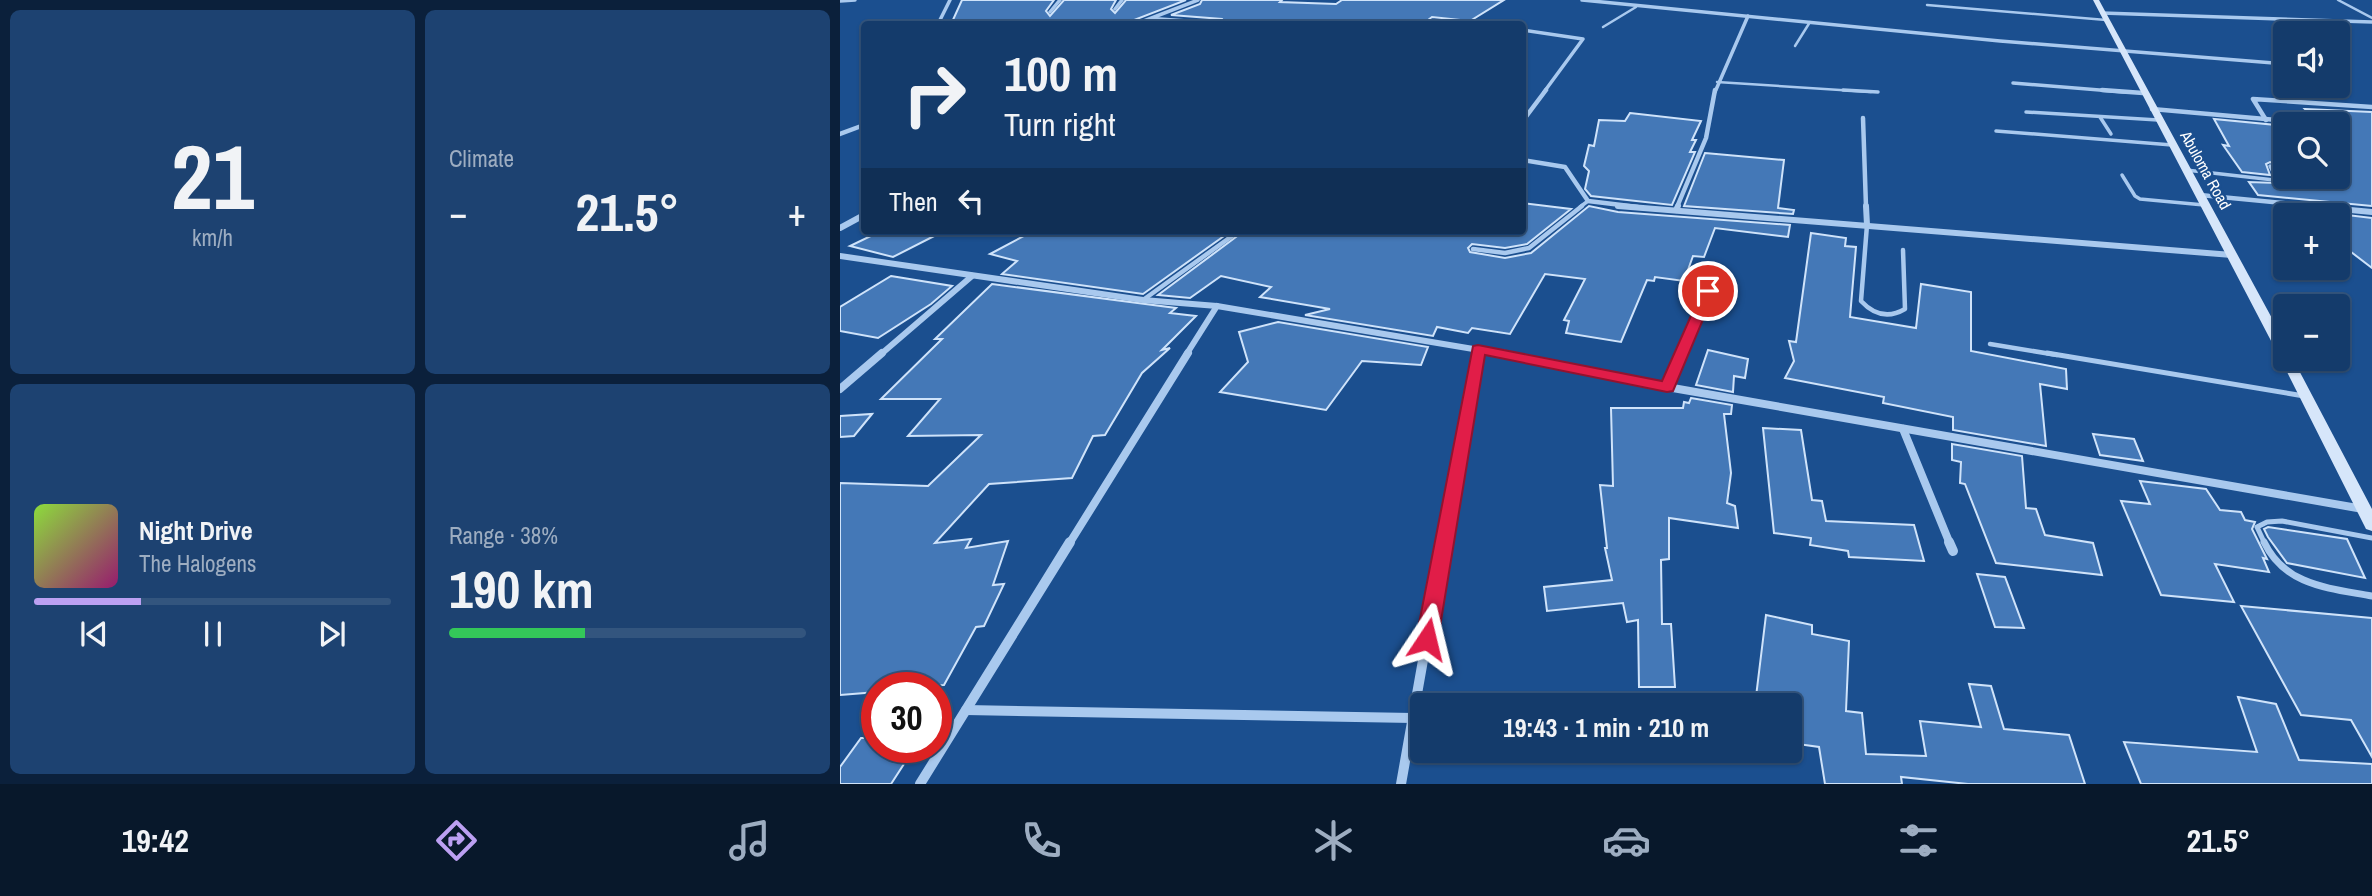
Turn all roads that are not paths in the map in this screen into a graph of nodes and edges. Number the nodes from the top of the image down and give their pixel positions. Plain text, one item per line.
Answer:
1 (855, 0) edge
2 (950, 0) edge
3 (1060, 0) edge
4 (1122, 0) edge
5 (1198, 0) edge
6 (1582, 0) edge
7 (2096, 0) edge
8 (2338, 0) edge
9 (840, 1) edge
10 (1927, 5) dead end
11 (1636, 7) junction
12 (1115, 9) dead end
13 (1050, 12) dead end
14 (1748, 16) junction
15 (2104, 17) junction
16 (1153, 18) junction
17 (2372, 20) edge
18 (940, 21) edge
19 (1144, 21) edge
20 (1194, 21) edge
21 (1810, 22) junction
22 (1603, 27) dead end
23 (1526, 30) edge
24 (1795, 46) dead end
25 (2120, 49) junction
26 (2273, 63) edge
27 (1717, 82) junction
28 (2013, 83) dead end
29 (1878, 92) dead end
30 (2143, 93) junction
31 (2372, 107) edge
32 (2152, 109) junction
33 (1526, 110) edge
34 (1532, 111) junction
35 (2026, 112) dead end
36 (2100, 117) junction
37 (1526, 118) edge
38 (1863, 118) dead end
39 (2158, 120) junction
40 (2266, 120) junction
41 (2273, 120) edge
42 (861, 126) edge
43 (1996, 131) dead end
44 (840, 134) edge
45 (2111, 134) dead end
46 (2172, 145) junction
47 (1526, 161) edge
48 (2270, 166) dead end
49 (2186, 170) junction
50 (2122, 175) dead end
51 (2202, 200) junction
52 (1588, 201) junction
53 (1676, 210) junction
54 (2372, 212) edge
55 (861, 217) edge
56 (1867, 225) junction
57 (840, 228) edge
58 (1233, 235) edge
59 (1472, 249) dead end
60 (1903, 250) dead end
61 (2233, 255) junction
62 (840, 256) edge
63 (972, 276) junction
64 (1708, 291) dead end
65 (1143, 300) junction
66 (1217, 306) junction
67 (2273, 333) edge
68 (1990, 344) dead end
69 (1478, 349) junction
70 (2293, 371) edge
71 (1667, 387) junction
72 (840, 389) edge
73 (2306, 397) junction
74 (1903, 429) junction
75 (2364, 509) junction
76 (2372, 525) edge
77 (2372, 538) edge
78 (1953, 551) dead end
79 (2372, 596) edge
80 (1417, 693) edge
81 (966, 710) junction
82 (1410, 718) edge
83 (1410, 734) edge
84 (920, 784) edge
85 (1401, 784) edge

1 - 9 street
2 - 18 street
3 - 13 street
4 - 12 street
5 - 16 street
6 - 11 street
7 - 15 street, Abuloma Road
8 - 17 lane
10 - 15 lane
11 - 14 street
11 - 22 lane
14 - 21 street
14 - 27 street
15 - 17 street
15 - 25 street, Abuloma Road
16 - 19 street
16 - 20 lane
21 - 24 lane
21 - 25 street
23 - 34 street
25 - 26 street
25 - 30 street, Abuloma Road
27 - 29 lane
27 - 53 street
28 - 30 street
30 - 32 street, Abuloma Road
31 - 40 street
32 - 39 street, Abuloma Road
32 - 40 street
33 - 34 street
34 - 37 street
35 - 36 lane
36 - 39 lane
36 - 45 lane
38 - 56 street
39 - 46 street, Abuloma Road
40 - 41 street
42 - 44 street
43 - 46 lane
46 - 49 street, Abuloma Road
47 - 52 street
48 - 49 lane
49 - 51 street, Abuloma Road
50 - 51 lane
51 - 54 street
51 - 61 street, Abuloma Road
52 - 53 street
52 - 59 lane
53 - 56 street
55 - 57 street
56 - 60 lane
56 - 61 street
58 - 65 lane
61 - 67 street, Abuloma Road
62 - 63 street
63 - 65 street
63 - 72 street
64 - 71 lane
65 - 66 street
66 - 69 street
66 - 81 street
68 - 73 lane
69 - 71 street
69 - 80 street
70 - 73 street, Abuloma Road
71 - 74 street
73 - 75 street, Abuloma Road
74 - 75 street
74 - 78 street
75 - 76 street, Abuloma Road
77 - 79 lane
81 - 82 street
81 - 84 street
83 - 85 street

